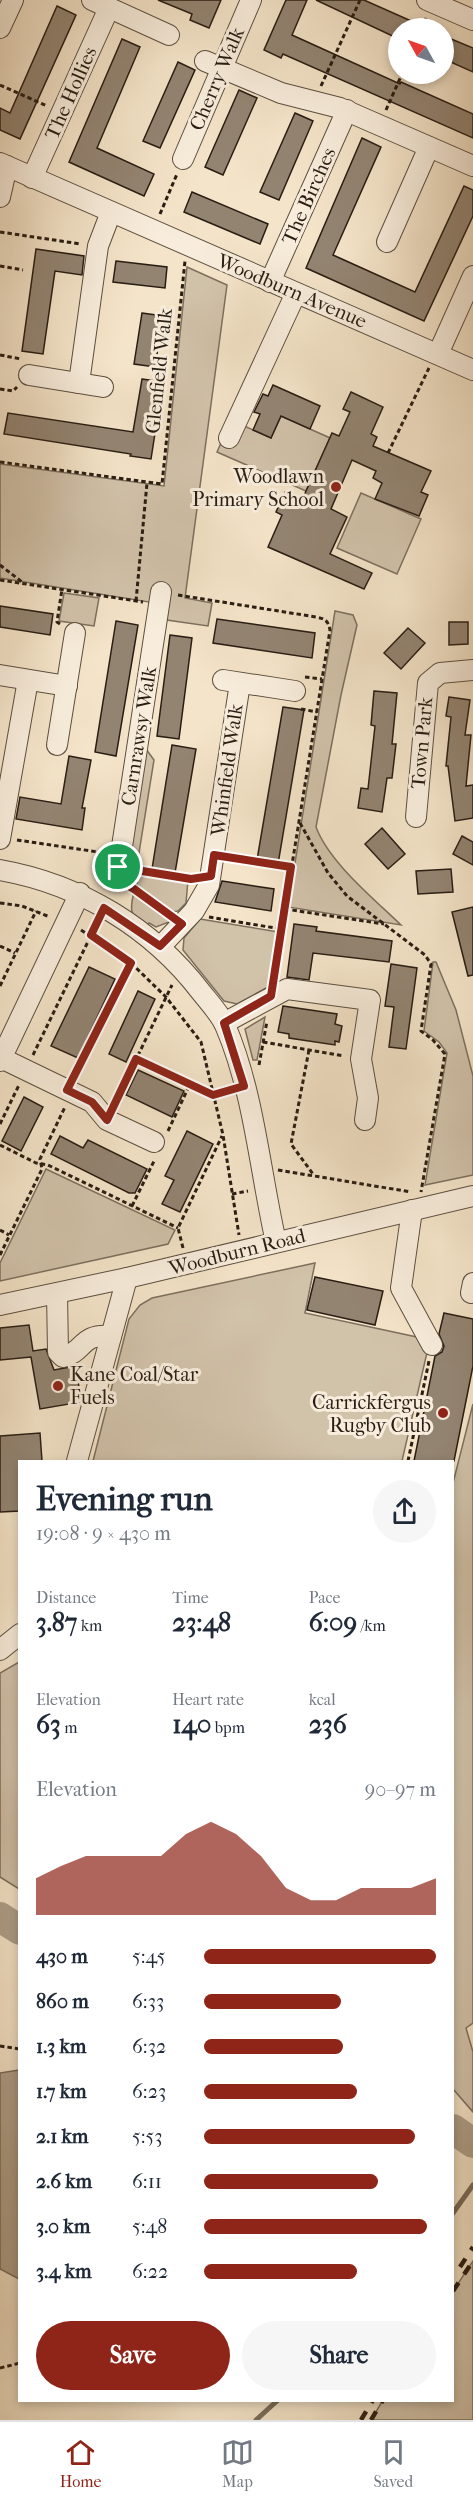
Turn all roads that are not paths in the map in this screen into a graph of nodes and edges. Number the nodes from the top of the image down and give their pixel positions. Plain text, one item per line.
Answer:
1 (13, 0) edge
2 (251, 0) edge
3 (427, 0) edge
4 (100, 4) edge
5 (473, 20) edge
6 (0, 28) edge
7 (169, 35) dead end
8 (213, 64) junction
9 (347, 110) junction
10 (429, 147) junction
11 (183, 159) road end
12 (4, 165) edge
13 (473, 166) edge
14 (32, 178) junction
15 (0, 197) edge
16 (111, 212) junction
17 (387, 242) dead end
18 (473, 276) edge
19 (270, 282) junction
20 (296, 292) junction
21 (437, 354) junction
22 (473, 370) edge
23 (29, 375) dead end
24 (79, 383) junction
25 (103, 387) dead end
26 (229, 438) dead end
27 (160, 599) road end
28 (75, 633) road end
29 (473, 670) edge
30 (0, 675) edge
31 (28, 680) junction
32 (67, 686) junction
33 (295, 691) dead end
34 (57, 745) dead end
35 (416, 817) dead end
36 (0, 838) edge
37 (118, 867) road end
38 (0, 870) edge
39 (80, 893) junction
40 (160, 946) junction
41 (224, 1023) junction
42 (1, 1060) edge
43 (365, 1120) dead end
44 (154, 1142) dead end
45 (473, 1196) edge
46 (412, 1210) junction
47 (276, 1242) junction
48 (127, 1278) junction
49 (57, 1294) junction
50 (0, 1305) edge
51 (111, 1336) junction
52 (432, 1345) road end
53 (77, 1460) edge
54 (18, 1636) edge
55 (0, 1650) edge

1 - 6 street
2 - 8 street, Cherry Walk
3 - 5 street
4 - 7 street, The Hollies
4 - 14 street, The Hollies
8 - 9 street
8 - 11 street, Cherry Walk
9 - 10 street
9 - 19 street, The Birches
10 - 13 street
10 - 17 street
12 - 14 street, Woodburn Avenue
12 - 15 street
14 - 16 street, Woodburn Avenue
16 - 19 street, Woodburn Avenue
16 - 24 street
18 - 21 street
19 - 20 street, Woodburn Avenue
20 - 21 street, Woodburn Avenue
20 - 26 street
21 - 22 street, Woodburn Avenue
23 - 24 street
24 - 25 street
27 - 37 street, Carnrawsy Walk
28 - 32 street
29 - 35 street, Town Park
30 - 31 street
31 - 32 street
31 - 36 street
32 - 34 street
33 - 40 street, Whinfield Walk
38 - 39 street
39 - 40 street
39 - 42 street
40 - 41 street
41 - 43 street
41 - 47 street
42 - 44 street
45 - 46 street, Woodburn Road
46 - 47 street, Woodburn Road
46 - 52 street
47 - 48 street, Woodburn Road
48 - 49 street, Woodburn Road
48 - 51 street
49 - 50 street, Woodburn Road
49 - 51 street
51 - 53 street
54 - 55 street

